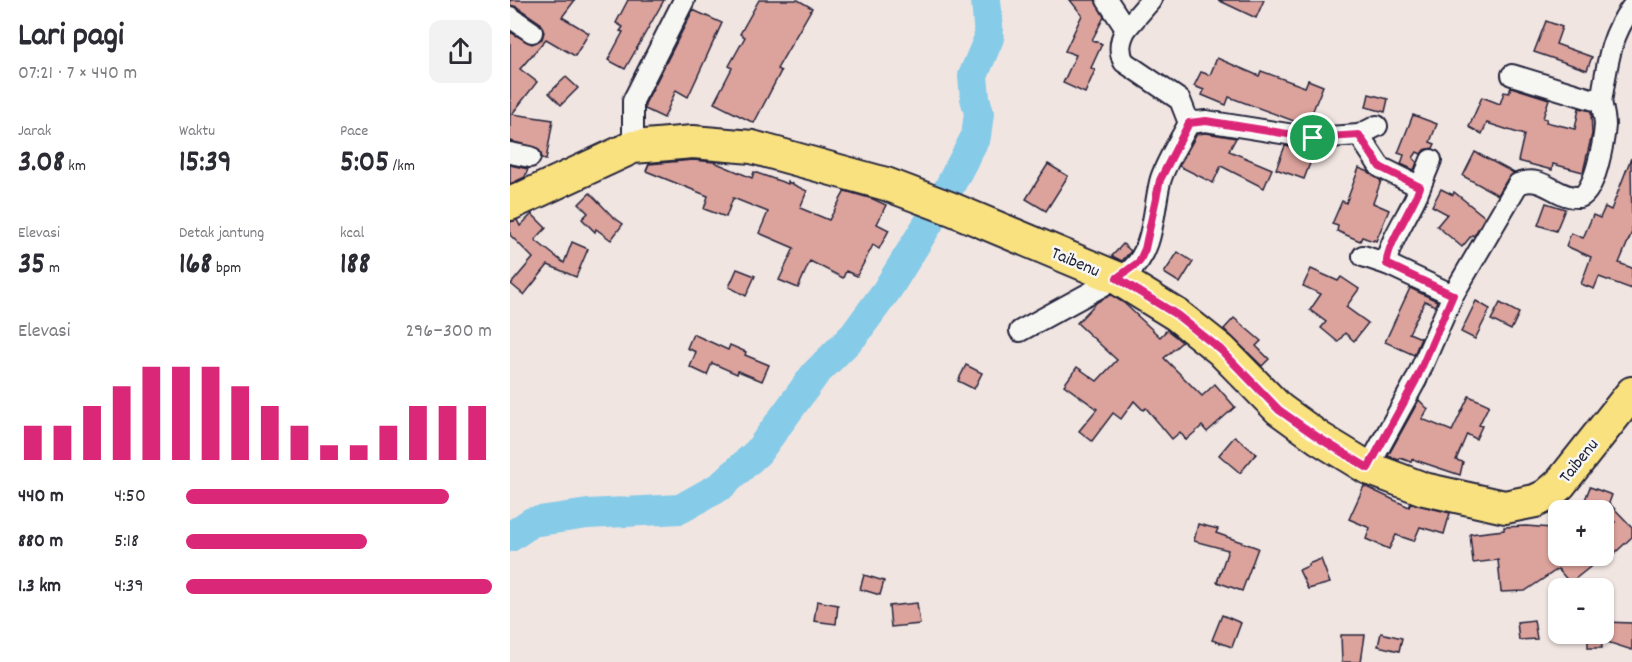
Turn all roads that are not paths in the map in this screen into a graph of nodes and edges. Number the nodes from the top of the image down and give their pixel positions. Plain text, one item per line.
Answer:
1 (684, 0) edge
2 (1107, 0) edge
3 (1151, 0) edge
4 (1632, 8) edge
5 (510, 17) edge
6 (1126, 29) junction
7 (532, 32) dead end
8 (1512, 75) dead end
9 (1602, 102) junction
10 (1189, 123) junction
11 (1377, 126) dead end
12 (1359, 135) junction
13 (633, 147) junction
14 (510, 153) edge
15 (530, 157) dead end
16 (1431, 160) dead end
17 (1420, 187) junction
18 (510, 204) edge
19 (1117, 278) junction
20 (1453, 295) junction
21 (1020, 331) dead end
22 (1632, 393) edge
23 (1368, 468) junction

1 - 13 street
2 - 6 street
3 - 6 street
4 - 9 street
5 - 7 street
6 - 10 street
8 - 9 street
9 - 20 street
10 - 12 street
10 - 19 street
11 - 12 street
12 - 17 street
13 - 18 main road
13 - 19 main road, Taibenu
14 - 15 street
16 - 17 street
17 - 20 street
19 - 21 street
19 - 23 main road, Taibenu
20 - 23 street
22 - 23 main road, Taibenu

